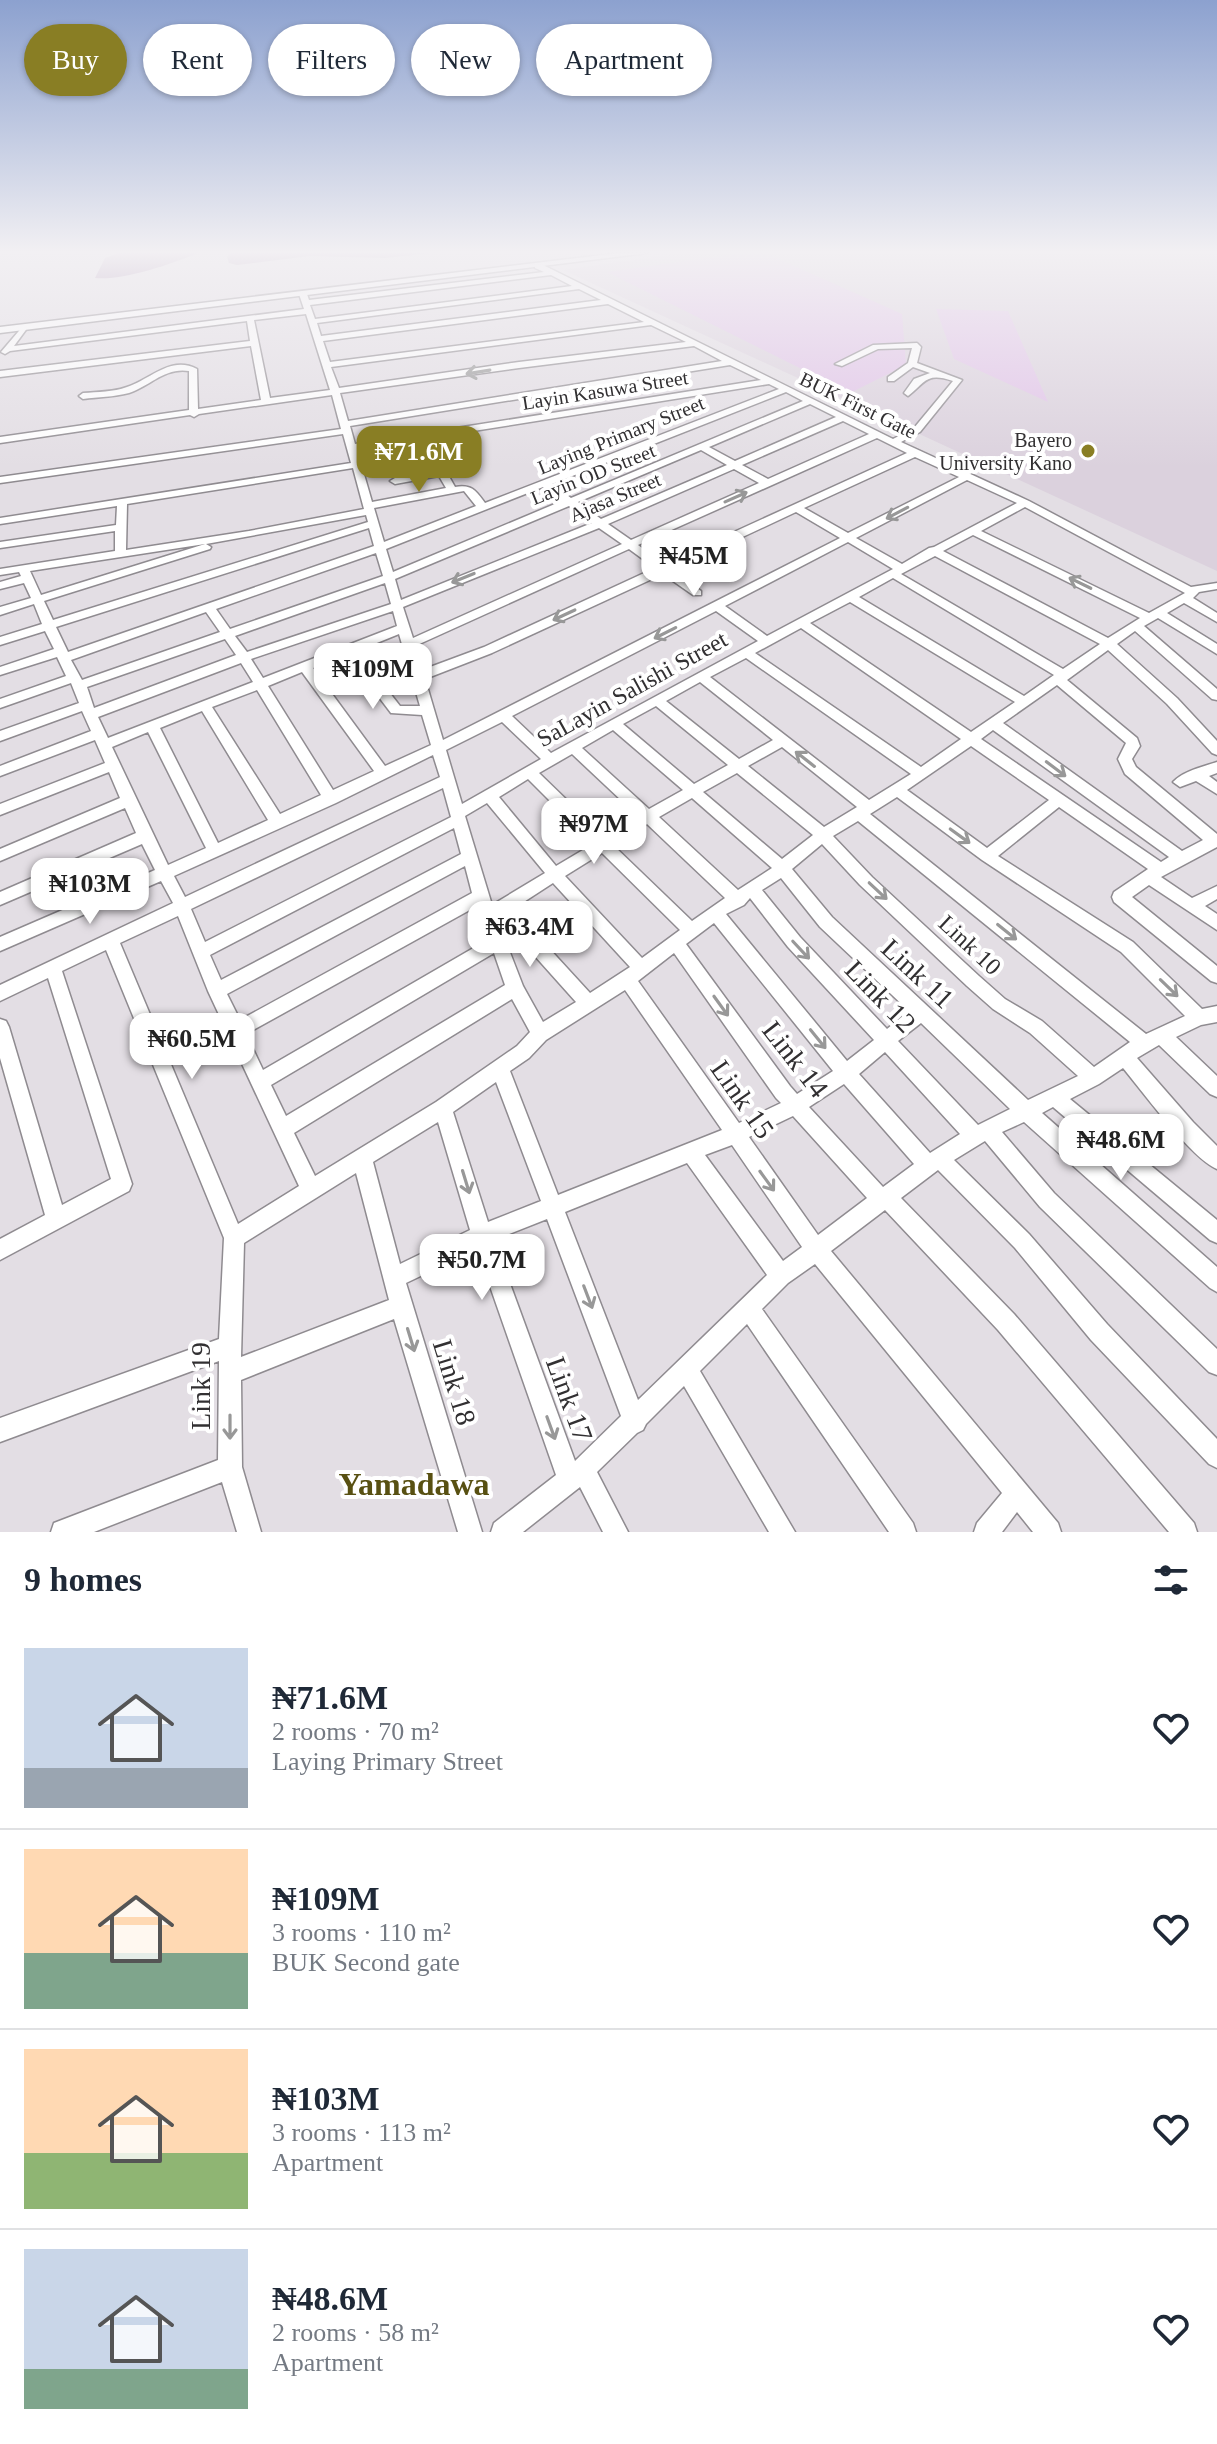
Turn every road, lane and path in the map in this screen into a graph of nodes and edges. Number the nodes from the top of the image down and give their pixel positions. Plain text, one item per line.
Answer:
1 (29, 324) edge
2 (60, 324) edge
3 (210, 324) edge
4 (251, 324) edge
5 (314, 324) edge
6 (430, 324) edge
7 (639, 324) edge
8 (654, 324) edge
9 (24, 327) junction
10 (0, 328) edge
11 (319, 339) junction
12 (254, 343) junction
13 (694, 344) junction
14 (916, 345) junction
15 (929, 346) dead end
16 (3, 353) edge
17 (731, 362) junction
18 (839, 364) dead end
19 (912, 364) junction
20 (326, 365) junction
21 (939, 373) junction
22 (0, 374) edge
23 (891, 379) dead end
24 (770, 381) junction
25 (786, 389) junction
26 (908, 393) dead end
27 (336, 394) junction
28 (83, 396) dead end
29 (810, 401) junction
30 (266, 403) junction
31 (194, 414) junction
32 (845, 417) junction
33 (344, 427) junction
34 (877, 434) junction
35 (423, 436) junction
36 (0, 440) edge
37 (894, 442) junction
38 (381, 444) junction
39 (350, 448) junction
40 (704, 448) junction
41 (915, 453) junction
42 (388, 463) junction
43 (355, 465) junction
44 (734, 466) junction
45 (966, 477) junction
46 (0, 480) edge
47 (395, 481) junction
48 (767, 483) junction
49 (545, 484) junction
50 (453, 491) junction
51 (403, 500) junction
52 (122, 502) junction
53 (572, 502) junction
54 (1025, 503) junction
55 (795, 507) junction
56 (483, 508) junction
57 (369, 514) junction
58 (0, 521) edge
59 (601, 523) junction
60 (121, 527) junction
61 (971, 530) junction
62 (249, 534) junction
63 (849, 538) junction
64 (0, 545) edge
65 (627, 545) junction
66 (379, 548) junction
67 (933, 550) junction
68 (120, 552) junction
69 (663, 569) junction
70 (896, 570) junction
71 (0, 572) edge
72 (25, 573) junction
73 (389, 578) junction
74 (0, 586) edge
75 (1216, 588) edge
76 (697, 593) dead end
77 (1189, 594) junction
78 (849, 596) junction
79 (37, 600) junction
80 (398, 605) junction
81 (717, 606) junction
82 (209, 608) junction
83 (0, 611) edge
84 (1217, 618) edge
85 (1148, 619) junction
86 (801, 622) junction
87 (49, 625) junction
88 (404, 628) junction
89 (226, 632) junction
90 (0, 641) edge
91 (766, 641) junction
92 (409, 644) junction
93 (1109, 644) junction
94 (350, 650) junction
95 (1217, 650) edge
96 (746, 652) junction
97 (62, 655) junction
98 (244, 657) junction
99 (306, 668) junction
100 (0, 671) edge
101 (419, 676) junction
102 (702, 677) junction
103 (1062, 678) junction
104 (76, 681) junction
105 (261, 686) junction
106 (1217, 696) edge
107 (657, 700) junction
108 (1024, 702) junction
109 (0, 704) edge
110 (205, 706) junction
111 (88, 710) junction
112 (427, 711) junction
113 (504, 716) junction
114 (614, 723) junction
115 (993, 723) junction
116 (152, 726) junction
117 (0, 736) edge
118 (972, 736) junction
119 (102, 738) junction
120 (782, 741) junction
121 (573, 747) junction
122 (437, 748) junction
123 (1217, 750) edge
124 (549, 759) junction
125 (114, 765) junction
126 (737, 766) junction
127 (1217, 767) edge
128 (0, 771) edge
129 (528, 771) junction
130 (383, 773) junction
131 (920, 773) junction
132 (1197, 774) junction
133 (447, 780) junction
134 (1180, 782) dead end
135 (1217, 789) edge
136 (897, 790) junction
137 (694, 791) junction
138 (489, 795) junction
139 (131, 799) junction
140 (331, 799) junction
141 (1060, 799) junction
142 (0, 810) edge
143 (863, 810) junction
144 (649, 816) junction
145 (457, 817) junction
146 (277, 822) junction
147 (823, 835) junction
148 (145, 836) junction
149 (1216, 841) edge
150 (603, 847) junction
151 (215, 851) junction
152 (0, 855) edge
153 (470, 856) junction
154 (987, 856) junction
155 (1181, 858) junction
156 (782, 868) junction
157 (164, 872) junction
158 (1154, 872) junction
159 (555, 875) junction
160 (1217, 892) edge
161 (745, 895) junction
162 (481, 896) junction
163 (0, 899) edge
164 (1192, 905) junction
165 (183, 908) junction
166 (496, 911) junction
167 (715, 913) junction
168 (1217, 923) edge
169 (683, 937) junction
170 (111, 941) junction
171 (498, 942) junction
172 (0, 944) edge
173 (200, 952) junction
174 (53, 968) junction
175 (634, 974) junction
176 (1217, 976) edge
177 (515, 988) junction
178 (217, 991) junction
179 (0, 993) edge
180 (588, 1003) junction
181 (921, 1012) junction
182 (1211, 1016) edge
183 (0, 1027) edge
184 (236, 1031) junction
185 (540, 1034) junction
186 (888, 1039) junction
187 (1152, 1039) junction
188 (1125, 1057) junction
189 (500, 1068) junction
190 (846, 1073) junction
191 (1093, 1078) junction
192 (259, 1082) junction
193 (1217, 1088) edge
194 (1053, 1096) junction
195 (794, 1106) junction
196 (443, 1108) junction
197 (1025, 1110) junction
198 (281, 1130) junction
199 (982, 1133) junction
200 (733, 1135) junction
201 (691, 1152) junction
202 (362, 1157) junction
203 (1217, 1159) edge
204 (934, 1162) junction
205 (311, 1190) junction
206 (885, 1199) junction
207 (554, 1207) junction
208 (56, 1218) junction
209 (1217, 1233) edge
210 (482, 1235) junction
211 (234, 1238) junction
212 (816, 1249) junction
213 (0, 1250) edge
214 (781, 1276) junction
215 (394, 1278) junction
216 (1217, 1281) edge
217 (401, 1306) junction
218 (749, 1309) junction
219 (230, 1346) junction
220 (1217, 1364) edge
221 (686, 1369) junction
222 (230, 1373) junction
223 (635, 1422) junction
224 (0, 1430) edge
225 (1217, 1456) edge
226 (230, 1467) junction
227 (576, 1475) junction
228 (1017, 1493) junction
229 (88, 1528) edge
230 (63, 1532) edge
231 (249, 1532) edge
232 (470, 1532) edge
233 (503, 1532) edge
234 (616, 1532) edge
235 (783, 1532) edge
236 (904, 1532) edge
237 (986, 1532) edge
238 (1049, 1532) edge
239 (1185, 1532) edge

1 - 10 main road
2 - 9 main road
3 - 16 street
4 - 12 street
5 - 11 street
6 - 11 street
7 - 20 street
8 - 13 street, BUK First Gate
9 - 10 main road
9 - 16 street
11 - 20 street
12 - 22 street
12 - 30 street
13 - 17 street, BUK First Gate
13 -> 27 street
14 - 15 street
14 - 18 street
14 - 19 street
17 - 24 street, BUK First Gate
17 - 33 street
19 - 21 street
19 - 23 street
20 - 27 street
21 - 26 street
21 - 37 street
24 - 25 street, BUK First Gate
24 - 35 street, Layin Kasuwa Street
25 - 29 street, BUK First Gate
25 - 49 street, Laying Primary Street
27 - 30 street
27 - 33 street
28 - 31 street
29 - 32 street, BUK First Gate
29 - 40 street, Layin OD Street
30 - 31 street
31 - 36 street
32 - 34 street, BUK First Gate
32 - 44 street, Ajasa Street
33 - 39 street
33 - 46 street
34 - 37 street, BUK First Gate
34 - 48 street
35 - 38 street, Layin Kasuwa Street
35 - 42 street
37 - 41 street, BUK First Gate
38 - 39 street, Layin Kasuwa Street
38 - 42 street
39 - 43 street
40 - 44 street
40 - 53 street, Layin OD Street
41 - 45 street, BUK First Gate
41 - 55 street
42 - 47 street
43 - 52 street
43 - 57 street
44 - 48 street
44 - 59 street, Ajasa Street
45 - 54 street, BUK First Gate
45 -> 63 street
47 - 50 street
47 - 51 street
65 -> 48 street
49 - 53 street
49 - 56 street, Laying Primary Street
50 - 51 street
50 - 56 street
51 - 57 street
52 - 58 street
52 - 60 street
53 - 59 street
53 - 73 street, Layin OD Street
54 - 61 street, SaLayin Salishi Street
54 - 77 street, BUK First Gate
55 - 63 street
55 - 69 street
56 - 66 street, Laying Primary Street
57 - 62 street
57 - 66 street
57 - 87 street
59 - 65 street
59 -> 80 street, Ajasa Street
60 - 64 street
60 - 68 street
61 - 67 street, SaLayin Salishi Street
85 -> 61 street
62 - 68 street
62 - 79 street
63 - 70 street
63 - 81 street
65 - 69 street
65 - 92 street
66 - 73 street
66 - 82 street, Laying Primary Street
67 - 70 street, SaLayin Salishi Street
67 - 93 street
68 - 72 street
69 - 76 street
69 -> 101 street
70 - 78 street, SaLayin Salishi Street
70 - 103 street
71 - 72 street
72 - 74 street
72 - 79 street
73 - 80 street
73 - 89 street, Layin OD Street
75 - 77 street
77 - 84 street, BUK First Gate
77 - 85 street
78 - 86 street, SaLayin Salishi Street
78 - 108 street
79 - 83 street
79 - 87 street
80 - 88 street
80 - 98 street, Ajasa Street
81 - 91 street
81 -> 113 street
82 - 89 street
82 - 97 street, Laying Primary Street
85 - 93 street
85 - 95 street
85 - 106 street
86 - 91 street, SaLayin Salishi Street
86 - 118 street
87 - 90 street
87 - 97 street
88 - 92 street
88 - 94 street
89 - 98 street
89 - 104 street, Layin OD Street
91 - 96 street, SaLayin Salishi Street
92 - 101 street
93 - 103 street
93 - 123 street
94 - 99 street
94 - 112 street
96 - 102 street, SaLayin Salishi Street
96 - 131 street
97 - 100 street, Laying Primary Street
97 - 104 street
98 - 105 street
98 - 111 street, Ajasa Street
99 - 105 street
99 - 130 street
101 - 112 street
102 - 107 street, SaLayin Salishi Street
102 - 120 street
103 - 108 street
103 - 149 street
104 - 109 street, Layin OD Street
104 - 111 street
105 - 110 street
105 - 140 street
107 - 114 street, SaLayin Salishi Street
107 - 126 street, Link 10
108 - 115 street
110 - 116 street
110 - 146 street
111 - 117 street, Ajasa Street
111 - 119 street
112 - 122 street
113 - 122 street
113 - 124 street
114 - 121 street, SaLayin Salishi Street
114 - 137 street, Link 11
115 - 118 street
115 -> 155 street
116 - 119 street
116 - 151 street
118 - 131 street
118 - 141 street
118 - 158 street
119 - 125 street
119 - 128 street
120 - 126 street
143 -> 120 street
121 - 124 street, SaLayin Salishi Street
121 - 144 street, Link 12
122 - 130 street
122 - 133 street
124 - 129 street, SaLayin Salishi Street
125 - 139 street
125 - 142 street
126 - 137 street
126 - 147 street, Link 10
127 - 132 street
129 - 138 street, SaLayin Salishi Street
129 - 150 street, Link 14
130 - 140 street
131 - 136 street
132 - 134 street
132 - 135 street
133 - 145 street
133 - 165 street
136 - 143 street
136 -> 154 street
137 - 144 street
137 - 156 street, Link 11
138 - 145 street, SaLayin Salishi Street
138 - 159 street, Link 15
139 - 148 street
139 - 152 street
140 - 146 street
141 - 154 street
141 - 158 street
143 - 147 street
143 -> 187 street
144 - 150 street
144 - 161 street, Link 12
145 - 153 street
145 - 173 street, SaLayin Salishi Street
146 - 151 street
147 - 156 street
147 -> 191 street, Link 10
148 - 157 street
148 - 163 street
149 - 155 street
150 - 159 street
150 - 169 street, Link 14
151 - 157 street
153 - 162 street
153 - 178 street
154 -> 182 street
155 - 158 street
156 - 161 street
156 - 181 street, Link 11
157 - 165 street
157 - 172 street
158 - 164 street
158 - 176 street
159 - 166 street
159 - 175 street, Link 15
160 - 164 street
161 - 167 street
161 -> 186 street, Link 12
162 - 166 street
162 - 184 street
164 - 168 street
165 - 170 street
165 - 173 street
166 - 171 street
166 - 180 street
167 - 169 street
167 -> 190 street
169 - 175 street
169 -> 195 street, Link 14
170 - 174 street
170 - 211 street
171 - 177 street
171 - 192 street
173 - 178 street
174 - 179 street
174 - 208 street
175 - 180 street
175 - 200 street, Link 15
177 - 185 street
177 - 198 street
178 - 184 street
180 - 185 street
181 - 186 street
181 - 197 street, Link 11
182 - 187 street
183 - 208 street
184 - 192 street
185 - 189 street
186 - 190 street
186 - 199 street, Link 12
187 - 188 street
187 - 193 street
188 - 191 street
188 - 203 street
189 - 196 street
189 - 207 street
190 - 195 street
190 - 204 street
191 - 194 street
192 - 198 street
194 - 197 street
194 - 209 street
195 - 200 street
195 - 206 street, Link 14
196 - 202 street
196 -> 210 street, Link 17
197 - 199 street
197 - 216 street, Link 11
198 - 205 street
199 - 204 street
199 - 220 street, Link 12
200 - 201 street
200 -> 212 street, Link 15
201 - 207 street
201 - 214 street
202 - 205 street
202 - 215 street, Link 18
204 - 206 street
204 - 225 street
205 - 211 street
206 - 212 street
206 - 239 street, Link 14
207 - 210 street
207 -> 223 street
208 - 213 street
210 - 215 street
210 -> 227 street, Link 17
211 - 219 street, Link 19
212 - 214 street
212 - 228 street, Link 15
214 - 218 street
215 - 217 street, Link 18
217 - 222 street
217 -> 232 street, Link 18
218 - 221 street
218 - 236 street
219 - 222 street, Link 19
219 - 224 street
221 - 223 street
221 - 235 street
222 -> 226 street, Link 19
223 - 227 street
226 - 229 street
226 - 231 street, Link 19
227 - 233 street
227 - 234 street, Link 17
228 - 237 street
228 - 238 street, Link 15
229 - 230 street

